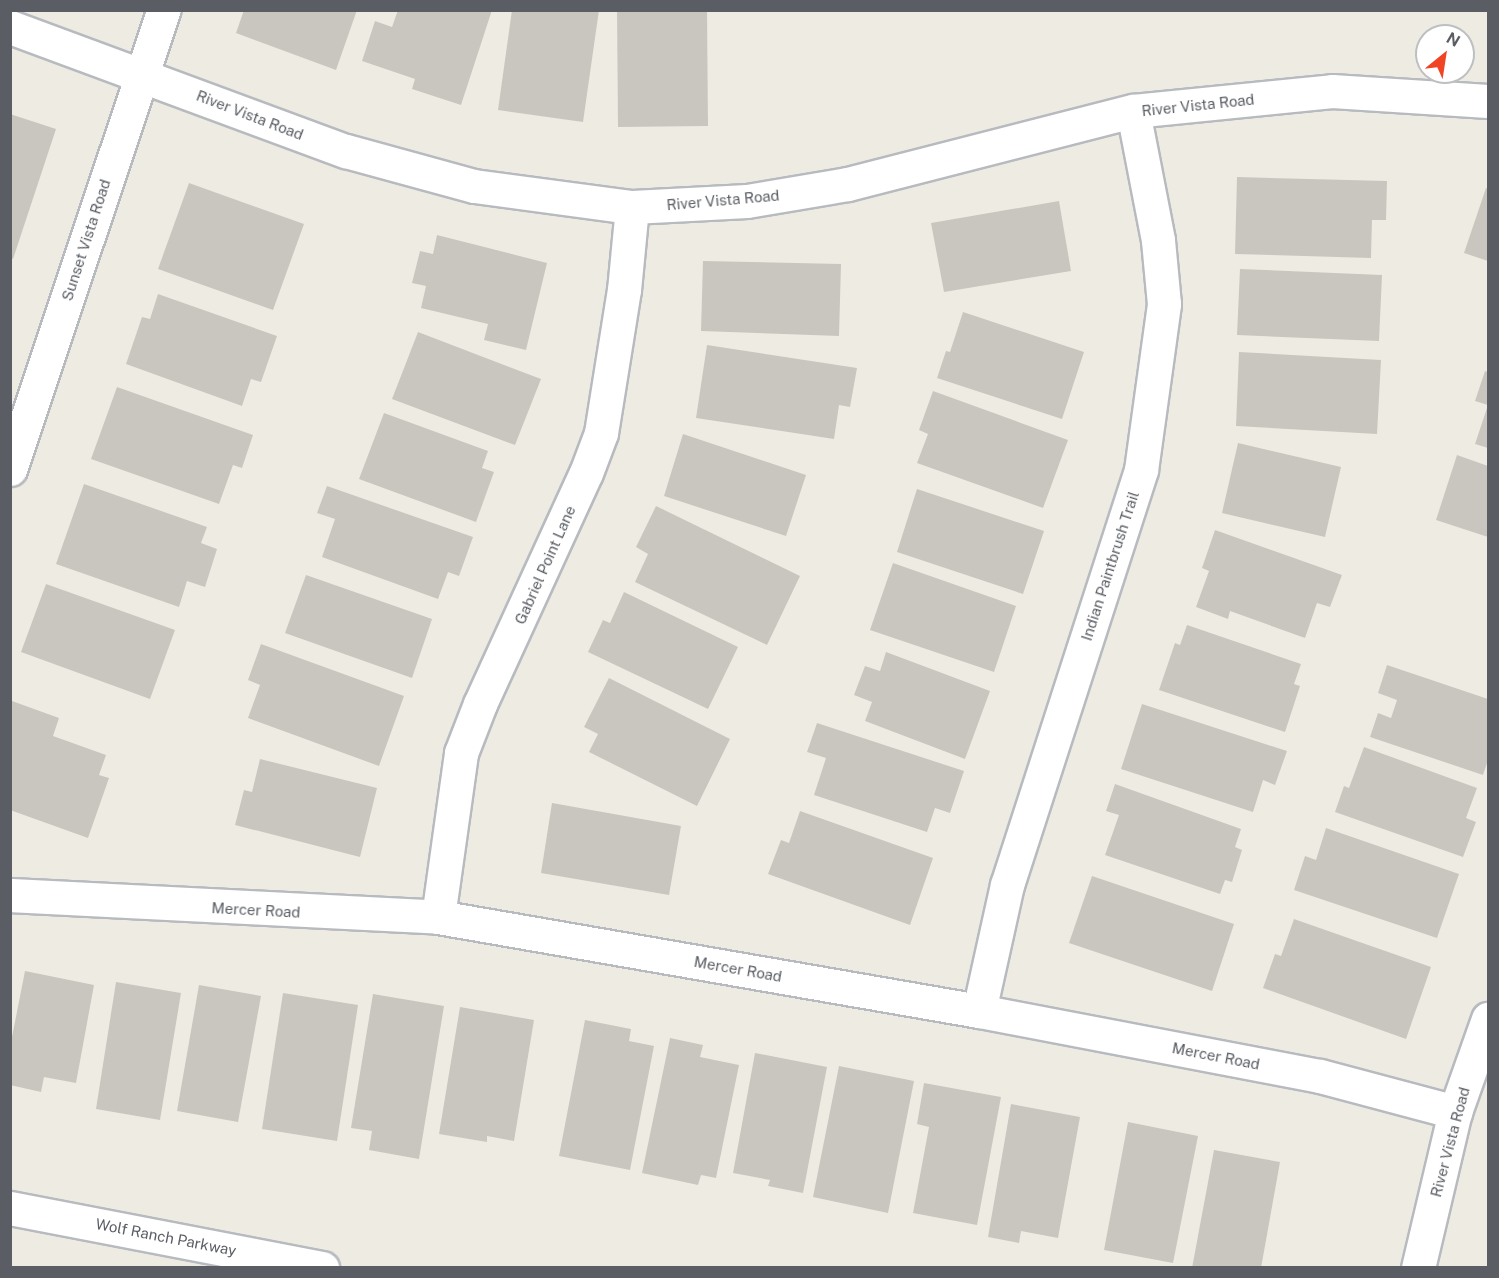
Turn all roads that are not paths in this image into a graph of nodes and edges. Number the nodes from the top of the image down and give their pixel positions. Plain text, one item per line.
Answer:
1 (164, 10) edge
2 (10, 27) edge
3 (142, 74) junction
4 (1488, 101) edge
5 (1133, 111) junction
6 (632, 207) junction
7 (10, 469) edge
8 (10, 896) edge
9 (438, 917) junction
10 (979, 1011) junction
11 (1488, 1019) edge
12 (1455, 1112) junction
13 (10, 1208) edge
14 (322, 1268) edge
15 (1418, 1268) edge

1 - 3 street, Sunset Vista Road
2 - 3 street, River Vista Road
3 - 6 street, River Vista Road
3 - 7 street, Sunset Vista Road
4 - 5 street, River Vista Road
5 - 6 street, River Vista Road
5 - 10 street, Indian Paintbrush Trail
6 - 9 street, Gabriel Point Lane
8 - 9 street, Mercer Road
9 - 10 street, Mercer Road
10 - 12 street, Mercer Road
11 - 12 street, River Vista Road
12 - 15 street, River Vista Road
13 - 14 street, Wolf Ranch Parkway

